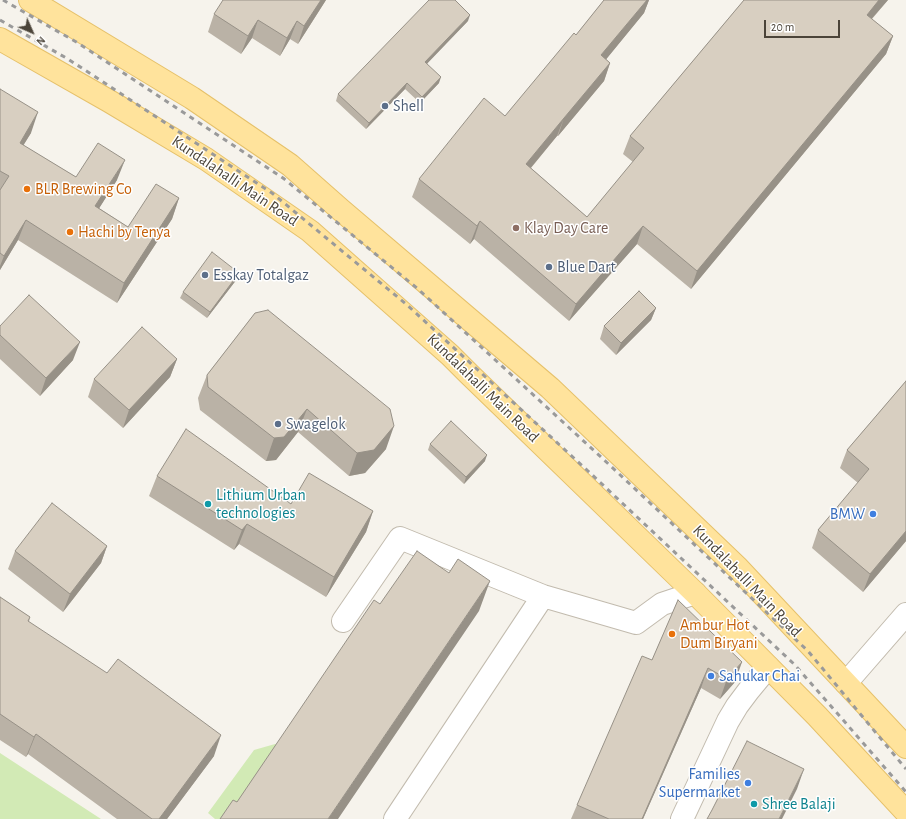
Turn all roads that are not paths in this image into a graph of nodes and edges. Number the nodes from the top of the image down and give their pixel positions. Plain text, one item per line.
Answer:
1 (30, 0) edge
2 (0, 39) edge
3 (695, 593) junction
4 (543, 596) junction
5 (906, 614) edge
6 (343, 621) dead end
7 (768, 667) junction
8 (846, 683) junction
9 (906, 747) edge
10 (906, 812) edge
11 (395, 819) edge
12 (682, 819) edge

1 - 8 main road, Kundalahalli Main Road
2 - 3 main road, Kundalahalli Main Road
3 - 4 street
3 - 7 main road, Kundalahalli Main Road
4 - 6 street
4 - 11 street
5 - 8 street
7 - 10 main road, Kundalahalli Main Road
7 - 12 street
8 - 9 main road, Kundalahalli Main Road

